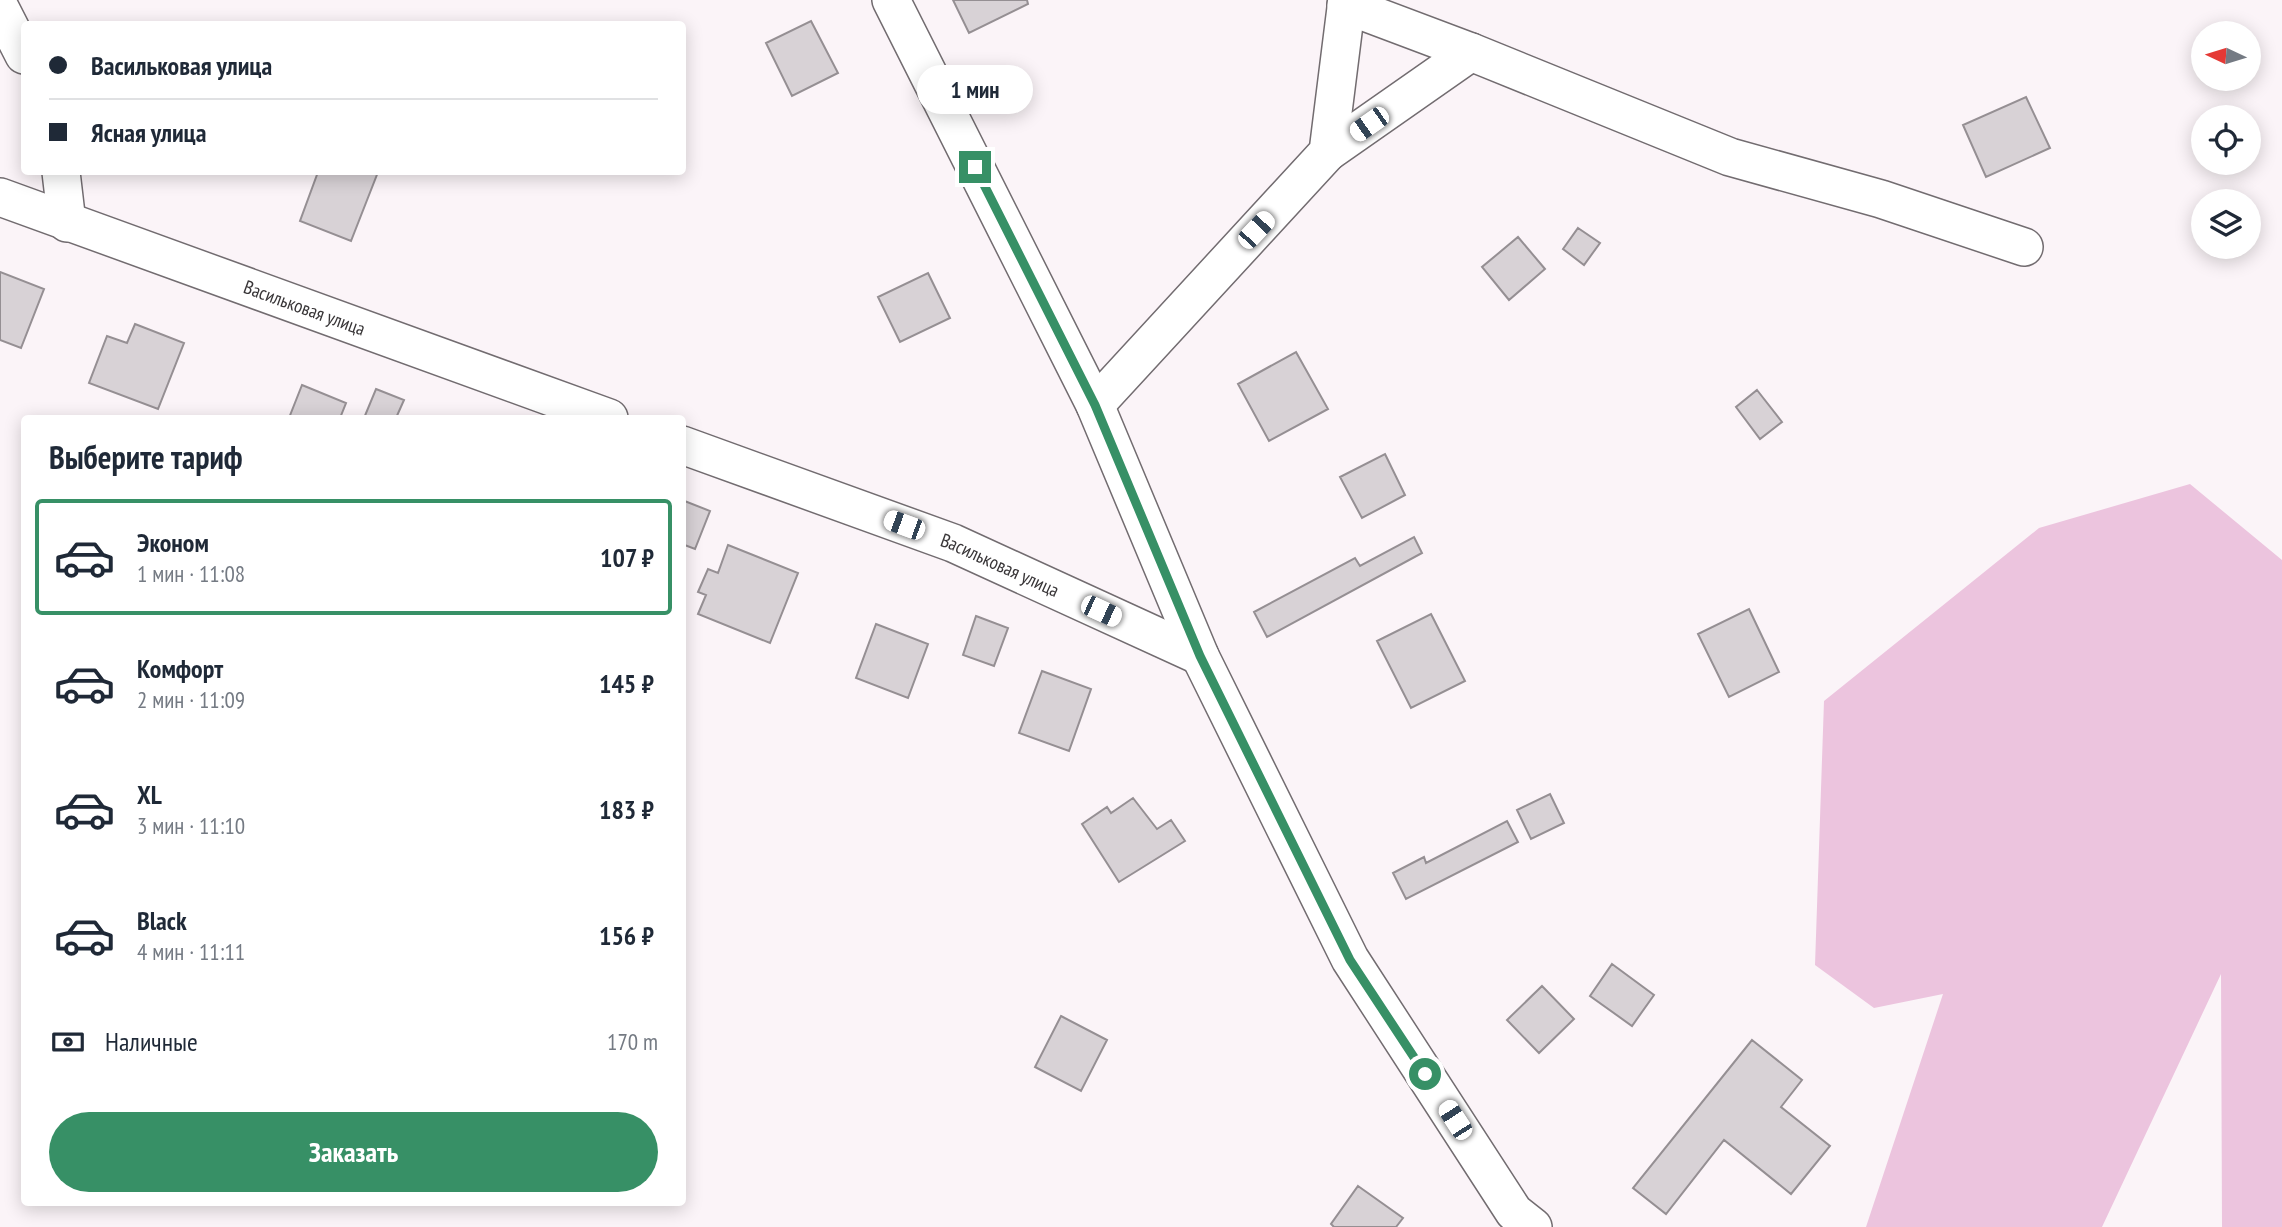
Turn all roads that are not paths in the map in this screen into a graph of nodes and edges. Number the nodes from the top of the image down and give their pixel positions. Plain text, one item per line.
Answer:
1 (891, 0) edge
2 (1346, 3) edge
3 (0, 8) edge
4 (21, 49) edge
5 (1471, 52) junction
6 (1328, 152) junction
7 (61, 175) edge
8 (0, 197) edge
9 (67, 223) junction
10 (2024, 247) dead end
11 (1095, 405) junction
12 (601, 415) edge
13 (686, 446) edge
14 (1200, 656) junction
15 (1533, 1227) edge

1 - 11 street
2 - 5 street
2 - 6 street
3 - 4 street
5 - 6 street
5 - 10 street
6 - 11 street
7 - 9 street
8 - 9 street, Васильковая улица
9 - 12 street, Васильковая улица
11 - 14 street
13 - 14 street, Васильковая улица
14 - 15 street

